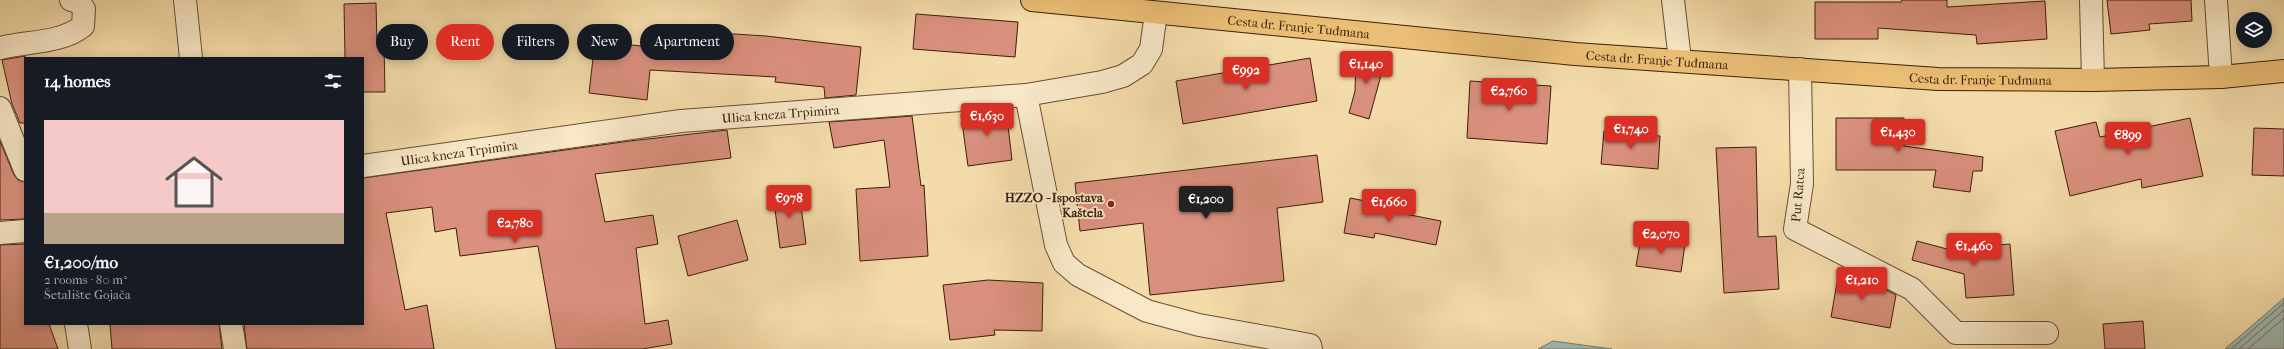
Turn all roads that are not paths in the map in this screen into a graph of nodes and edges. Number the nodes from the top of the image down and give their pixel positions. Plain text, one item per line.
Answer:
1 (71, 0) edge
2 (185, 0) edge
3 (1032, 0) edge
4 (1673, 0) edge
5 (2090, 0) edge
6 (2216, 0) edge
7 (1156, 13) junction
8 (0, 48) edge
9 (191, 57) edge
10 (1680, 60) junction
11 (1800, 69) junction
12 (2284, 71) edge
13 (2221, 77) junction
14 (2093, 80) junction
15 (1026, 95) junction
16 (0, 108) edge
17 (364, 166) edge
18 (24, 168) edge
19 (24, 232) edge
20 (0, 233) edge
21 (76, 325) edge
22 (231, 325) edge
23 (2047, 333) dead end
24 (1310, 347) edge
25 (80, 349) edge
26 (235, 349) edge

1 - 8 street
2 - 9 street
3 - 7 main road, Cesta dr. Franje Tuđmana
4 - 10 street
5 - 14 street
6 - 13 street
7 - 10 main road, Cesta dr. Franje Tuđmana
7 - 15 street, Ulica kneza Trpimira
10 - 11 main road, Cesta dr. Franje Tuđmana
11 - 14 main road, Cesta dr. Franje Tuđmana
11 - 23 street, Put Ratca
12 - 13 main road, Cesta dr. Franje Tuđmana
13 - 14 main road, Cesta dr. Franje Tuđmana
15 - 17 street, Ulica kneza Trpimira
15 - 24 street
16 - 18 street
19 - 20 street
21 - 25 street
22 - 26 street

